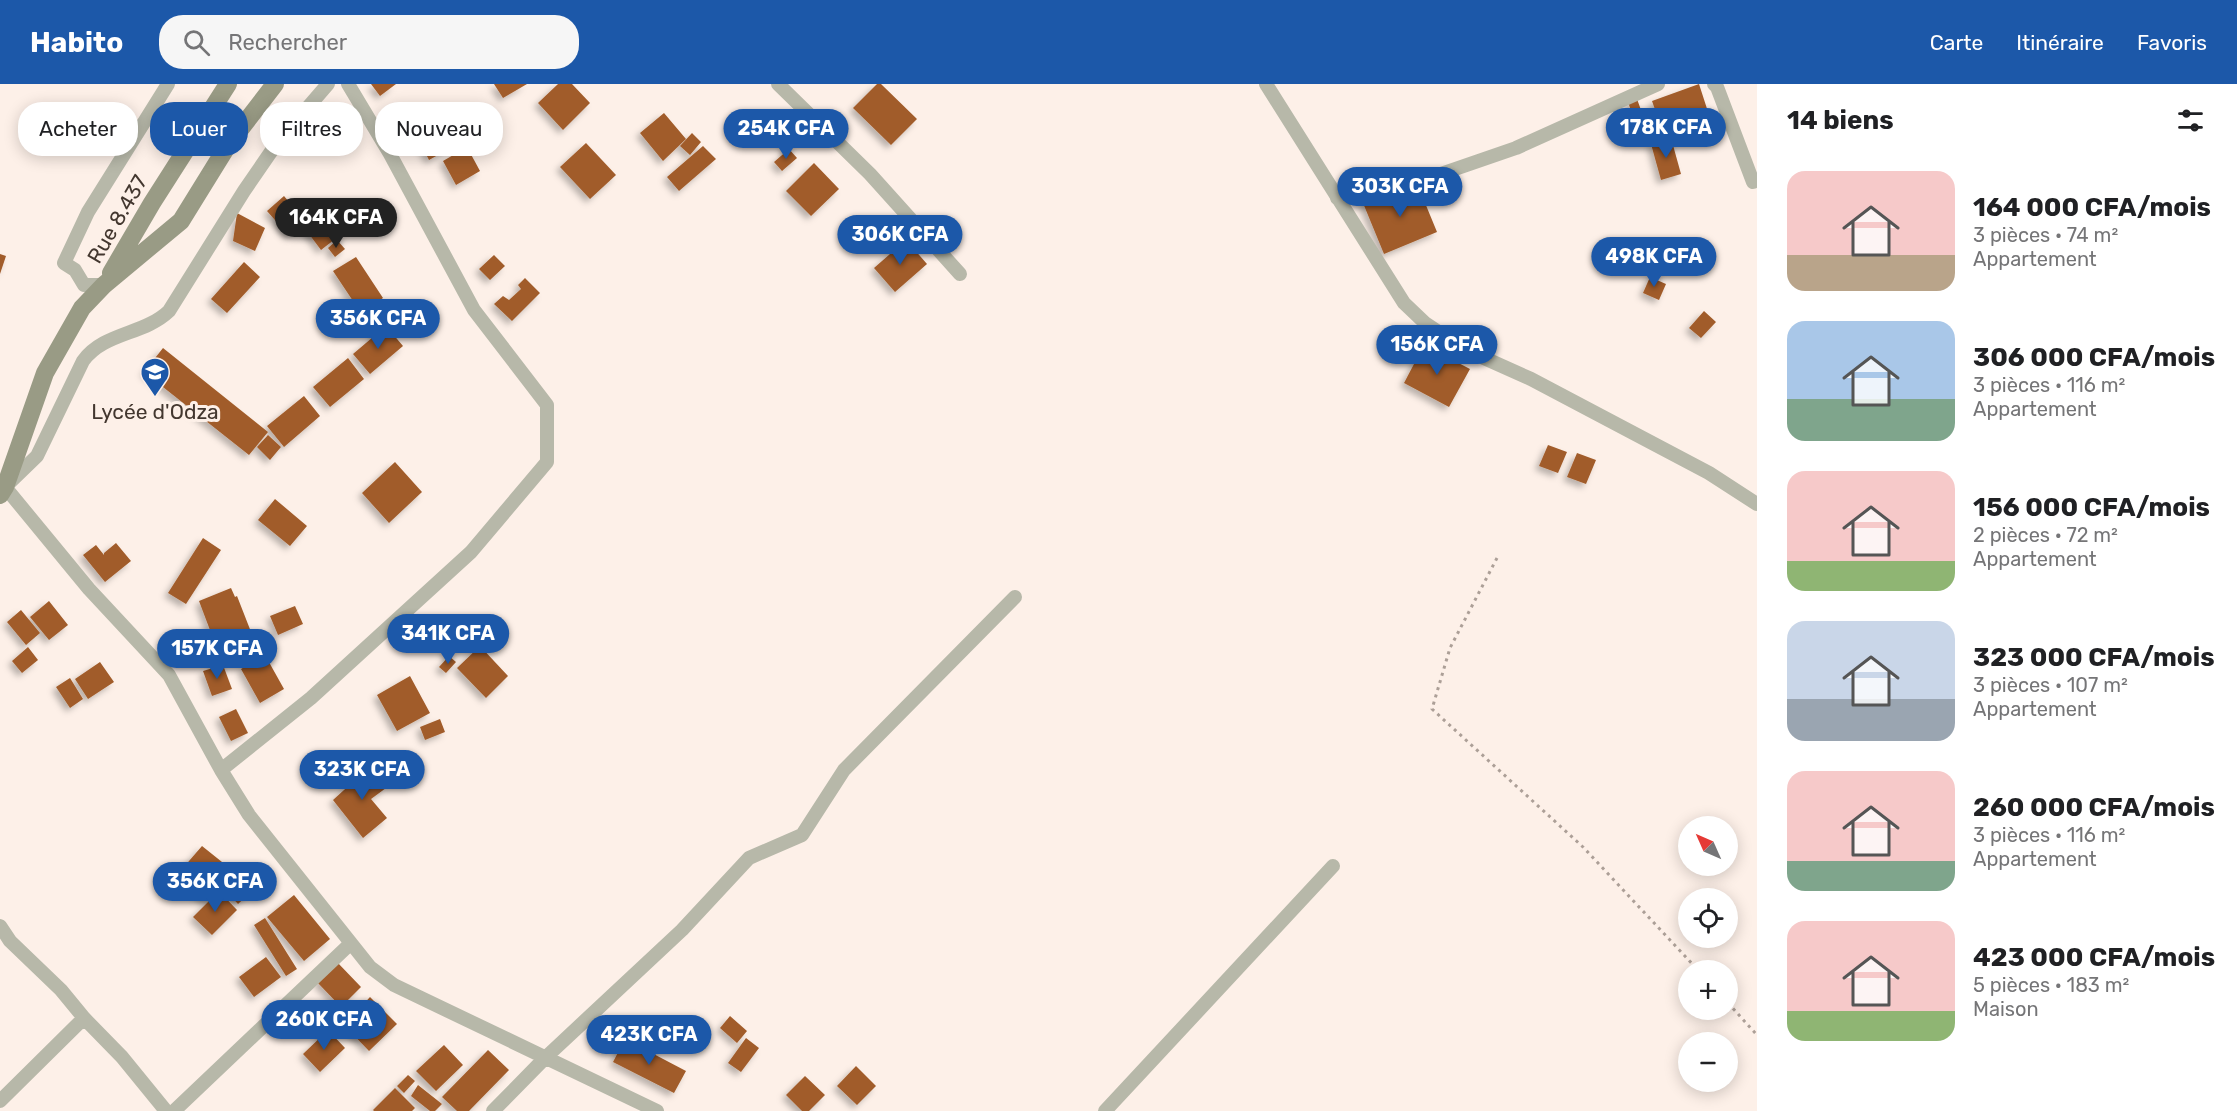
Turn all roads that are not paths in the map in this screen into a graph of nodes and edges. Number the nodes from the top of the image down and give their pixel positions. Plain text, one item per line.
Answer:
1 (168, 84) edge
2 (228, 84) edge
3 (274, 84) edge
4 (328, 84) edge
5 (348, 84) edge
6 (778, 84) edge
7 (1266, 84) edge
8 (1658, 84) edge
9 (1714, 84) edge
10 (1753, 182) dead end
11 (1337, 198) junction
12 (960, 274) dead end
13 (104, 285) junction
14 (3, 491) edge
15 (1757, 504) edge
16 (1015, 597) dead end
17 (220, 770) junction
18 (1333, 866) dead end
19 (0, 926) edge
20 (350, 944) junction
21 (84, 1018) junction
22 (545, 1058) junction
23 (0, 1101) edge
24 (166, 1111) edge
25 (174, 1111) edge
26 (493, 1111) edge
27 (657, 1111) edge
28 (1105, 1111) edge

1 - 13 street
2 - 13 main road, Rue 8.437
3 - 13 main road, Rue 8.437
4 - 14 street
5 - 17 street
6 - 12 street
7 - 11 street
8 - 11 street
9 - 10 street
11 - 15 street
13 - 14 main road, Rue 8.437
14 - 17 street
16 - 22 street
17 - 20 street
18 - 28 street
19 - 21 street
20 - 22 street
20 - 25 street
21 - 23 street
21 - 24 street
22 - 26 street
22 - 27 street

